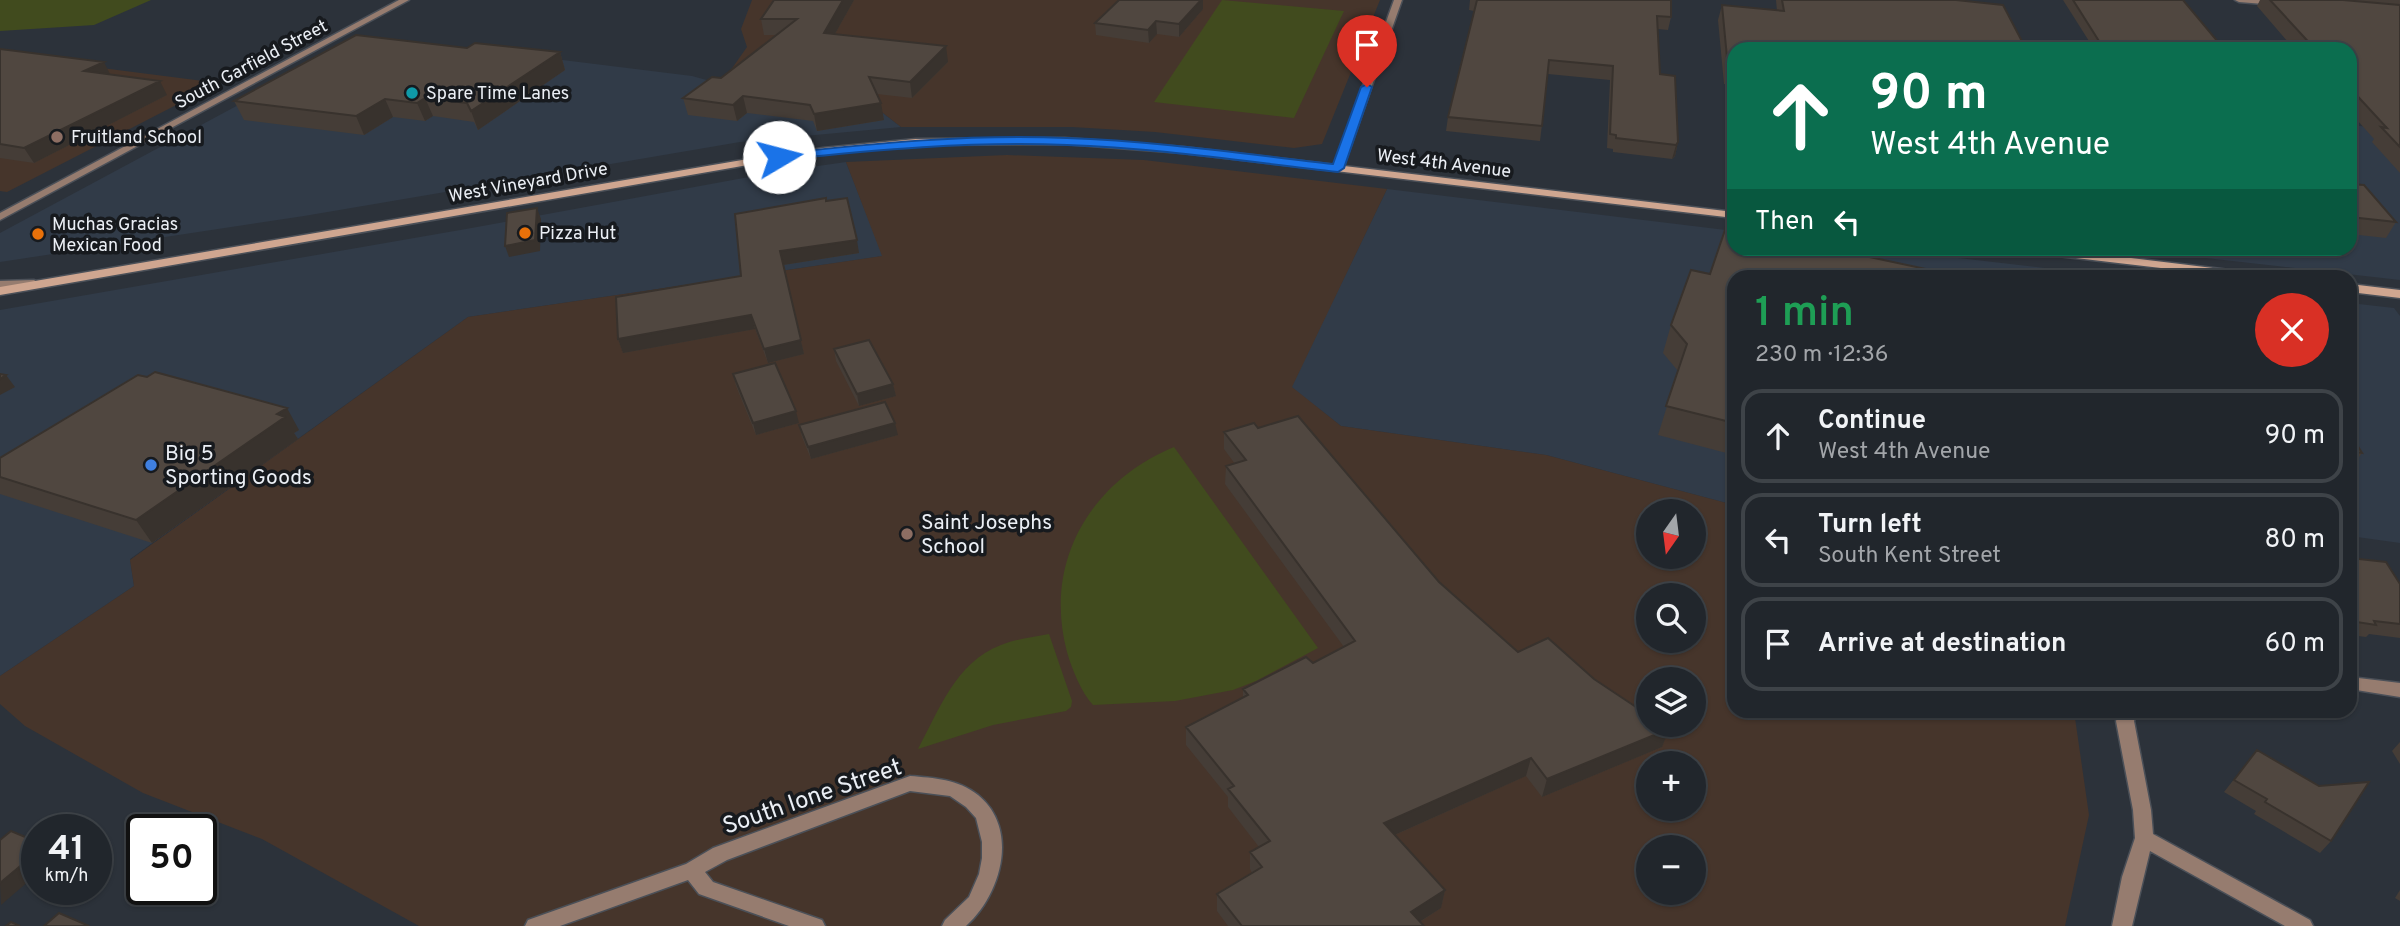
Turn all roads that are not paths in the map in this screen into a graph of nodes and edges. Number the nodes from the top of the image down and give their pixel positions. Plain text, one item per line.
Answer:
1 (405, 0) edge
2 (1398, 0) edge
3 (2239, 0) edge
4 (2285, 4) edge
5 (1065, 141) joint
6 (1338, 168) junction
7 (1727, 214) edge
8 (0, 217) edge
9 (2084, 256) edge
10 (2203, 270) edge
11 (42, 284) junction
12 (0, 285) edge
13 (2357, 289) edge
14 (0, 291) edge
15 (2400, 294) edge
16 (2357, 684) edge
17 (2400, 690) edge
18 (2126, 718) edge
19 (2144, 838) junction
20 (692, 870) junction
21 (535, 926) edge
22 (815, 926) edge
23 (952, 926) edge
24 (2122, 926) edge
25 (2303, 926) edge

1 - 8 street, South Garfield Street
2 - 6 street
3 - 4 street
5 - 6 main road, West 4th Avenue
5 - 11 main road, West Vineyard Drive
6 - 7 main road, West 4th Avenue
9 - 10 main road
11 - 12 street
11 - 14 main road, West Vineyard Drive
13 - 15 main road
16 - 17 street
18 - 19 street
19 - 24 street
19 - 25 street
20 - 21 street, South Ione Street
20 - 22 street
20 - 23 street, South Ione Street

